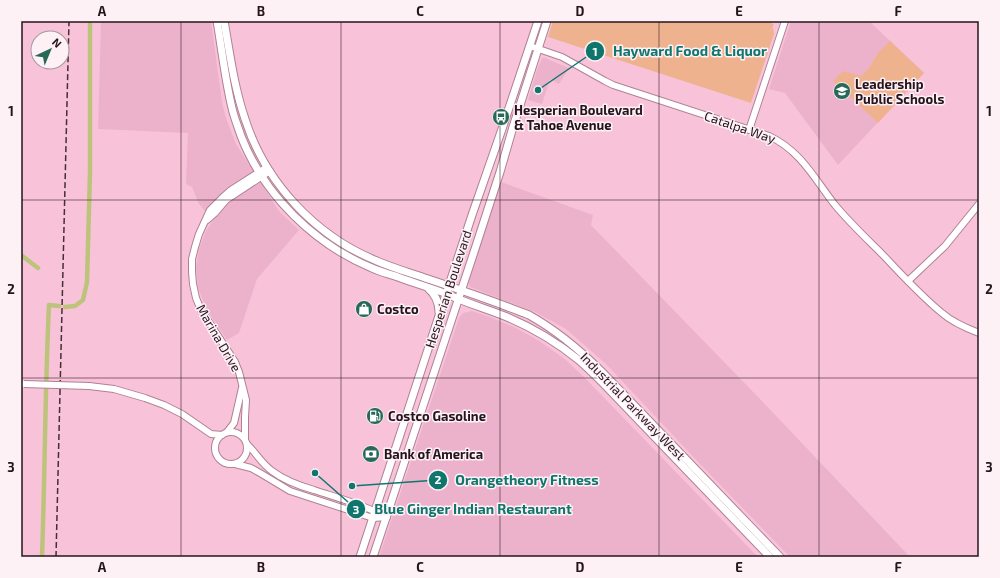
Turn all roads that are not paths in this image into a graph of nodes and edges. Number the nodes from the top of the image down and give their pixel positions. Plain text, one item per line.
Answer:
1 (217, 21) edge
2 (224, 21) edge
3 (538, 21) edge
4 (547, 21) edge
5 (785, 21) edge
6 (530, 46) junction
7 (538, 49) junction
8 (508, 112) junction
9 (749, 130) junction
10 (511, 132) junction
11 (268, 169) junction
12 (261, 174) junction
13 (979, 204) edge
14 (908, 281) junction
15 (449, 286) junction
16 (427, 287) junction
17 (461, 290) junction
18 (447, 294) junction
19 (458, 299) junction
20 (440, 315) junction
21 (979, 333) edge
22 (22, 384) edge
23 (243, 386) junction
24 (225, 433) junction
25 (211, 434) junction
26 (246, 442) junction
27 (215, 446) junction
28 (235, 464) junction
29 (293, 483) junction
30 (290, 490) junction
31 (374, 514) junction
32 (387, 517) junction
33 (743, 524) junction
34 (360, 557) edge
35 (373, 557) edge
36 (770, 557) edge
37 (780, 557) edge

1 - 12 main road, Industrial Parkway West
2 - 11 main road, Industrial Parkway West
3 - 6 main road, Hesperian Boulevard
4 - 7 main road, Hesperian Boulevard
5 - 9 street
6 - 7 street, Catalpa Way
6 - 8 main road, Hesperian Boulevard
7 - 9 street, Catalpa Way
7 - 10 main road, Hesperian Boulevard
8 - 10 main road
8 - 15 main road, Hesperian Boulevard
9 - 14 street, Catalpa Way
10 - 17 main road, Hesperian Boulevard
11 - 12 street, Marina Drive
11 - 15 main road, Industrial Parkway West
12 - 16 main road, Industrial Parkway West
12 - 23 street, Marina Drive
13 - 14 street
14 - 21 street, Catalpa Way
15 - 17 main road, Industrial Parkway West
15 - 18 main road, Hesperian Boulevard
16 - 18 main road, Industrial Parkway West
16 - 20 main road
17 - 19 main road, Hesperian Boulevard
17 - 33 main road, Industrial Parkway West
18 - 19 main road, Industrial Parkway West
18 - 20 main road, Hesperian Boulevard
19 - 32 main road, Hesperian Boulevard
19 - 33 main road, Industrial Parkway West
20 - 31 main road, Hesperian Boulevard
22 - 25 street, bridge
23 - 24 street, Marina Drive
23 - 26 street, Marina Drive
24 - 25 street
24 - 26 street
24 - 27 street
25 - 27 street
26 - 28 street
26 - 29 street
27 - 28 street
28 - 30 street
29 - 30 street
29 - 31 street
30 - 31 street
31 - 32 street
31 - 34 main road, Hesperian Boulevard
32 - 35 main road, Hesperian Boulevard
33 - 36 main road, Industrial Parkway West
33 - 37 main road, Industrial Parkway West

